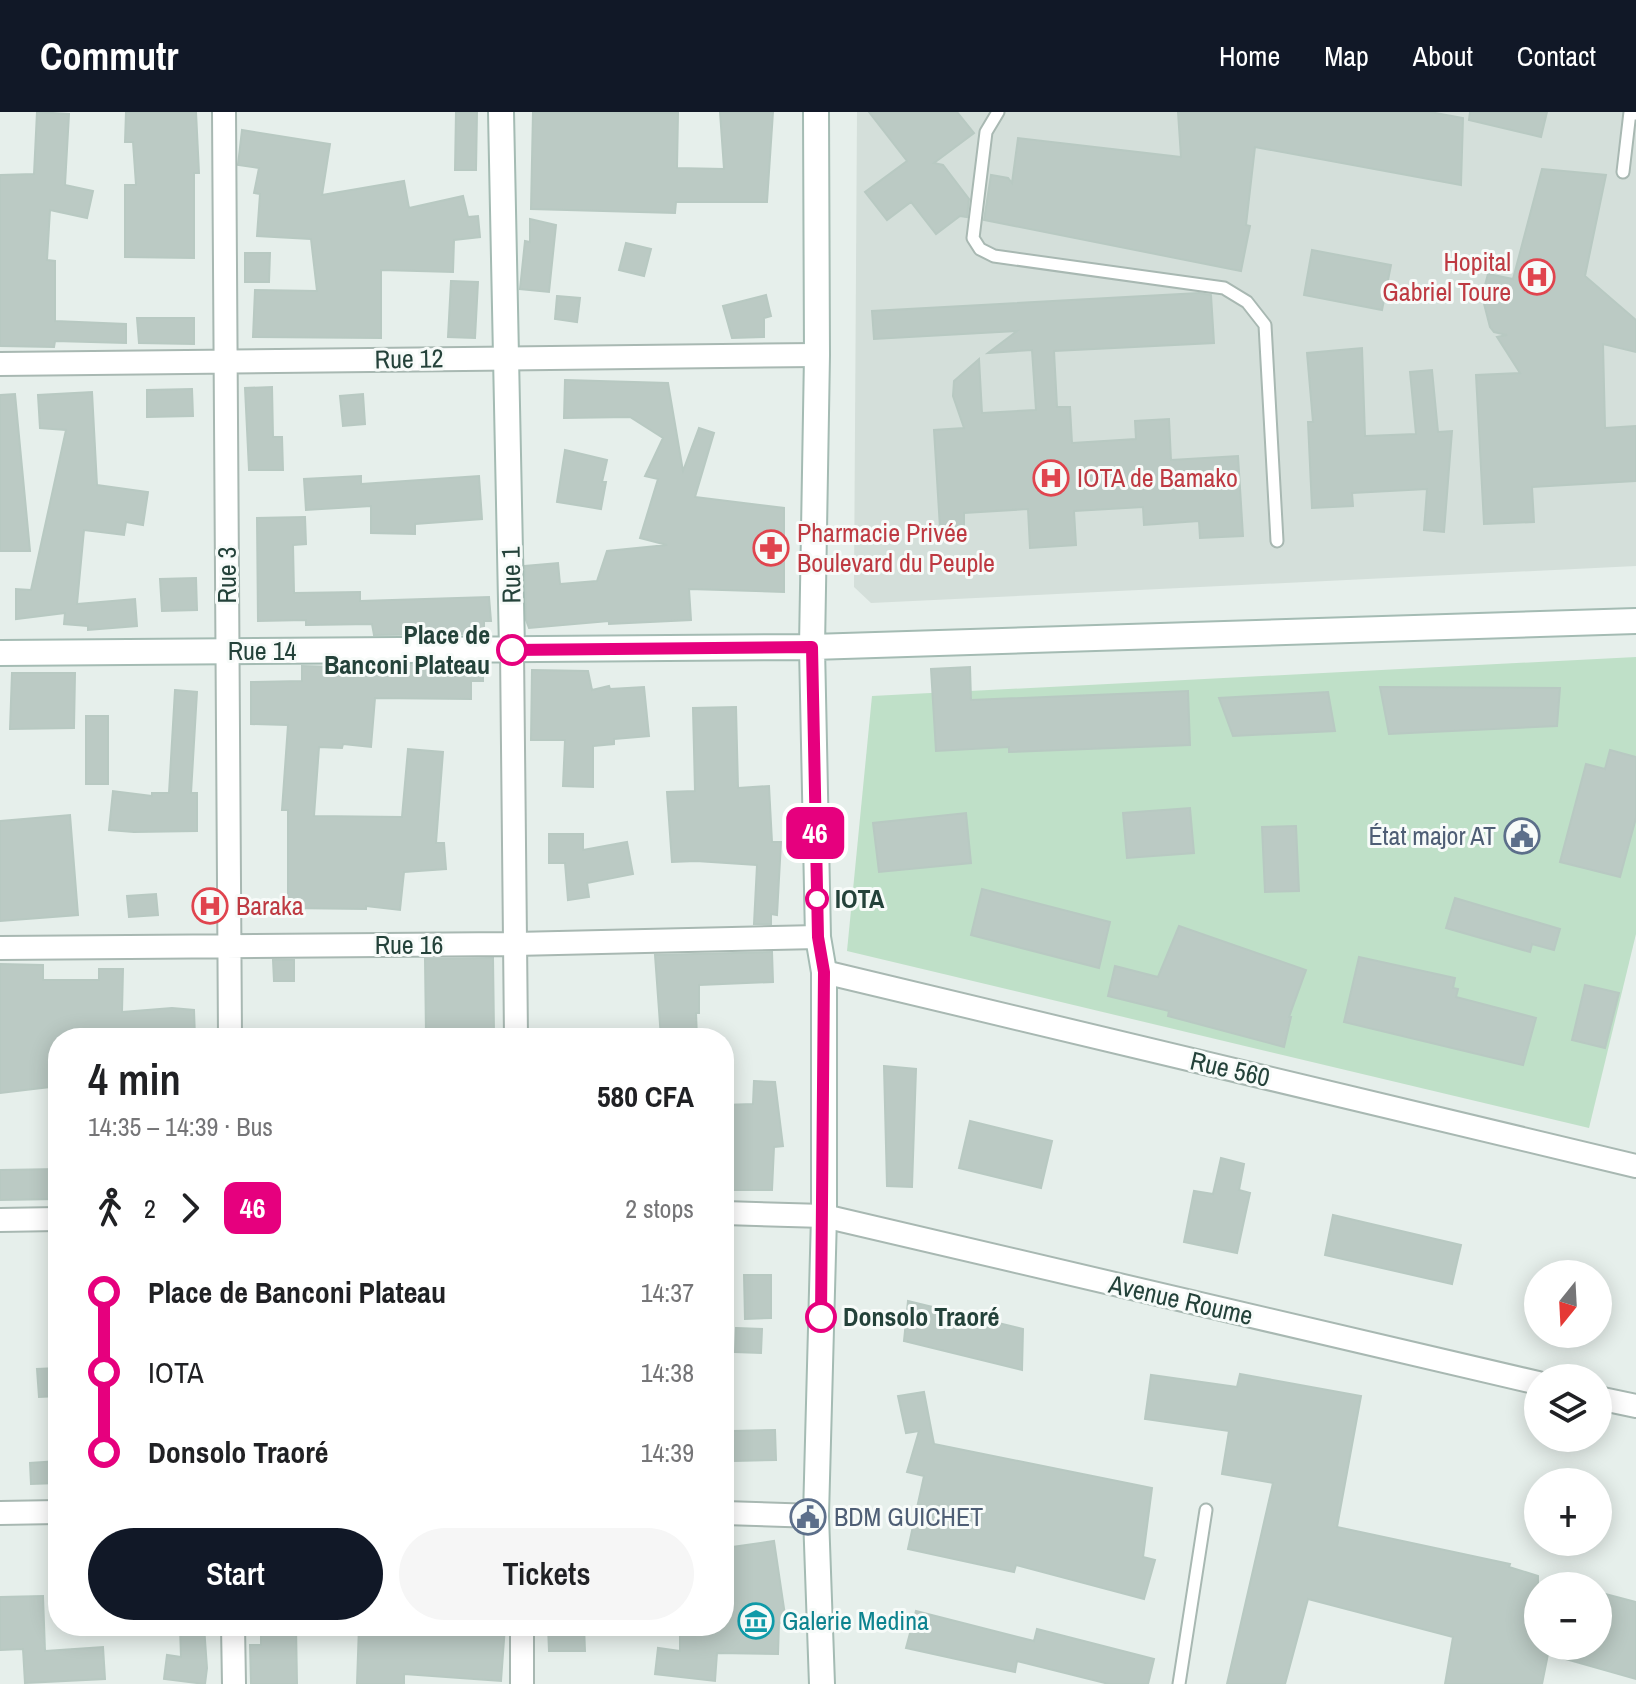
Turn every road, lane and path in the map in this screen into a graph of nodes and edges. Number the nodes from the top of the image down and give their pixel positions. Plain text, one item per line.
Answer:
1 (224, 112) edge
2 (501, 112) edge
3 (816, 112) edge
4 (998, 112) edge
5 (1632, 113) edge
6 (1623, 172) dead end
7 (817, 355) junction
8 (506, 358) junction
9 (226, 362) junction
10 (0, 364) edge
11 (1277, 541) dead end
12 (1636, 621) edge
13 (812, 647) junction
14 (512, 650) junction
15 (227, 651) junction
16 (0, 653) edge
17 (818, 937) junction
18 (515, 944) junction
19 (229, 947) junction
20 (0, 948) edge
21 (824, 972) junction
22 (230, 1028) edge
23 (516, 1028) edge
24 (1635, 1160) edge
25 (734, 1213) edge
26 (824, 1216) junction
27 (48, 1219) edge
28 (0, 1220) edge
29 (1524, 1380) edge
30 (1612, 1401) edge
31 (1636, 1406) edge
32 (1206, 1510) dead end
33 (48, 1512) edge
34 (0, 1513) edge
35 (734, 1513) edge
36 (816, 1516) junction
37 (233, 1636) edge
38 (522, 1636) edge
39 (234, 1684) edge
40 (522, 1684) edge
41 (822, 1684) edge
42 (1179, 1684) edge

1 - 9 street, Rue 3
2 - 8 main road, Rue 1
3 - 7 main road
4 - 11 lane
5 - 6 lane
7 - 8 street, Rue 12
7 - 13 main road
8 - 9 street, Rue 12
8 - 14 main road, Rue 1
9 - 10 street, Rue 12
9 - 15 street, Rue 3
12 - 13 main road, Rue 14
13 - 14 main road, Rue 14
13 - 17 main road
14 - 15 main road, Rue 14
14 - 18 street, Rue 1
15 - 16 main road, Rue 14
15 - 19 street, Rue 3
17 - 18 street, Rue 16
17 - 21 main road
18 - 19 street, Rue 16
18 - 23 street, Rue 1
19 - 20 street, Rue 16
19 - 22 street, Rue 3
21 - 24 street, Rue 560
21 - 26 main road
25 - 26 street, Avenue Roume
26 - 29 street, Avenue Roume
26 - 36 main road
27 - 28 street
30 - 31 street
32 - 42 lane
33 - 34 street
35 - 36 street
36 - 41 main road
37 - 39 street
38 - 40 street

